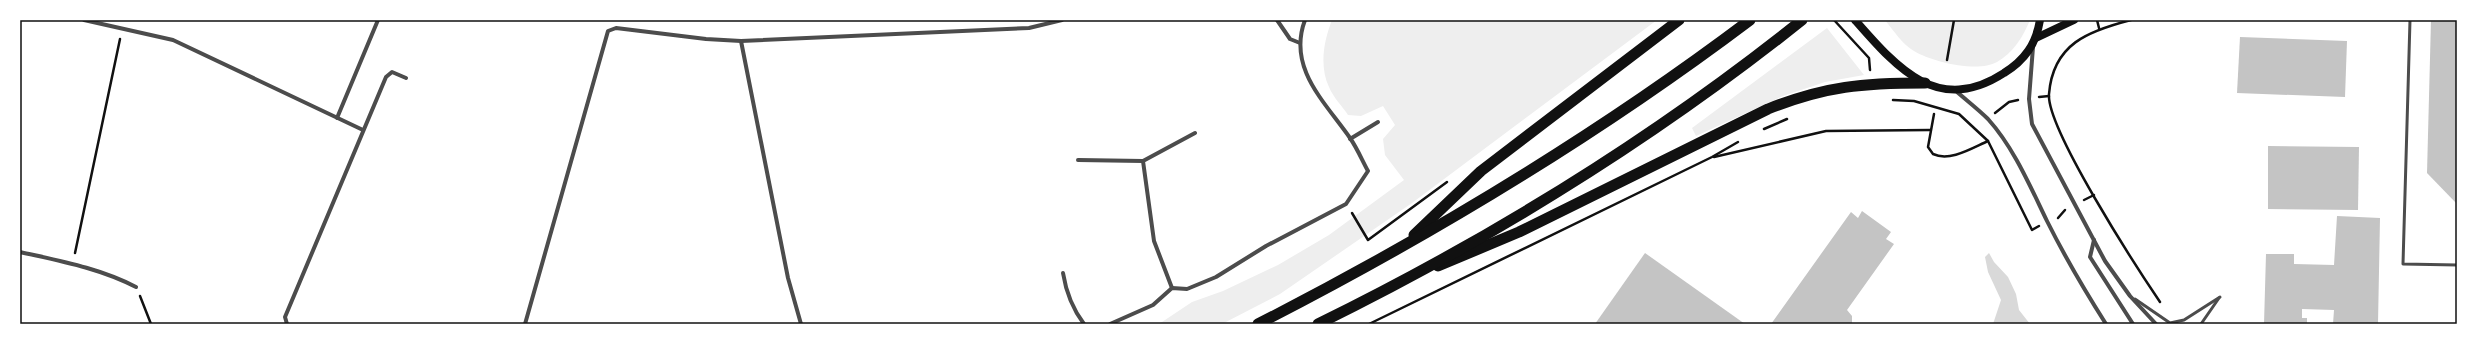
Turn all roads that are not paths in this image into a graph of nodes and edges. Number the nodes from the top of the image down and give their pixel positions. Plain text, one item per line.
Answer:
1 (84, 20) edge
2 (378, 20) edge
3 (1062, 20) edge
4 (1277, 20) edge
5 (1305, 20) edge
6 (1679, 20) edge
7 (1750, 20) edge
8 (1802, 20) edge
9 (1854, 20) edge
10 (2040, 20) edge
11 (2074, 20) edge
12 (2410, 20) edge
13 (2036, 38) junction
14 (741, 41) junction
15 (1300, 43) junction
16 (2033, 47) junction
17 (406, 78) dead end
18 (1925, 83) junction
19 (1955, 90) junction
20 (337, 118) junction
21 (1378, 122) dead end
22 (363, 130) junction
23 (1194, 133) dead end
24 (1350, 139) junction
25 (1078, 160) dead end
26 (1143, 161) junction
27 (2094, 240) junction
28 (1401, 248) junction
29 (20, 252) edge
30 (2457, 264) edge
31 (1063, 273) dead end
32 (1410, 276) junction
33 (136, 287) road end
34 (1172, 288) junction
35 (2130, 296) junction
36 (287, 324) edge
37 (525, 324) edge
38 (801, 324) edge
39 (1084, 324) edge
40 (1110, 324) edge
41 (1258, 324) edge
42 (1318, 324) edge
43 (2106, 324) edge
44 (2133, 324) edge
45 (2156, 324) edge
46 (2201, 324) edge

1 - 20 street
2 - 20 street
3 - 14 street
4 - 15 street
5 - 15 street
6 - 28 highway
7 - 28 highway
8 - 32 highway
9 - 18 main road
10 - 13 main road
11 - 13 main road
12 - 30 lane
13 - 16 main road
14 - 37 street
14 - 38 street
15 - 24 street
16 - 19 main road
16 - 27 street
17 - 22 street
18 - 19 main road
18 - 32 highway
19 - 43 street
20 - 22 street
21 - 24 street
22 - 36 street
23 - 26 street
24 - 34 street
25 - 26 street
26 - 34 street
27 - 35 street
27 - 44 street
28 - 41 highway
29 - 33 street
31 - 39 street
32 - 42 highway
34 - 40 street
35 - 45 street
35 - 46 lane

